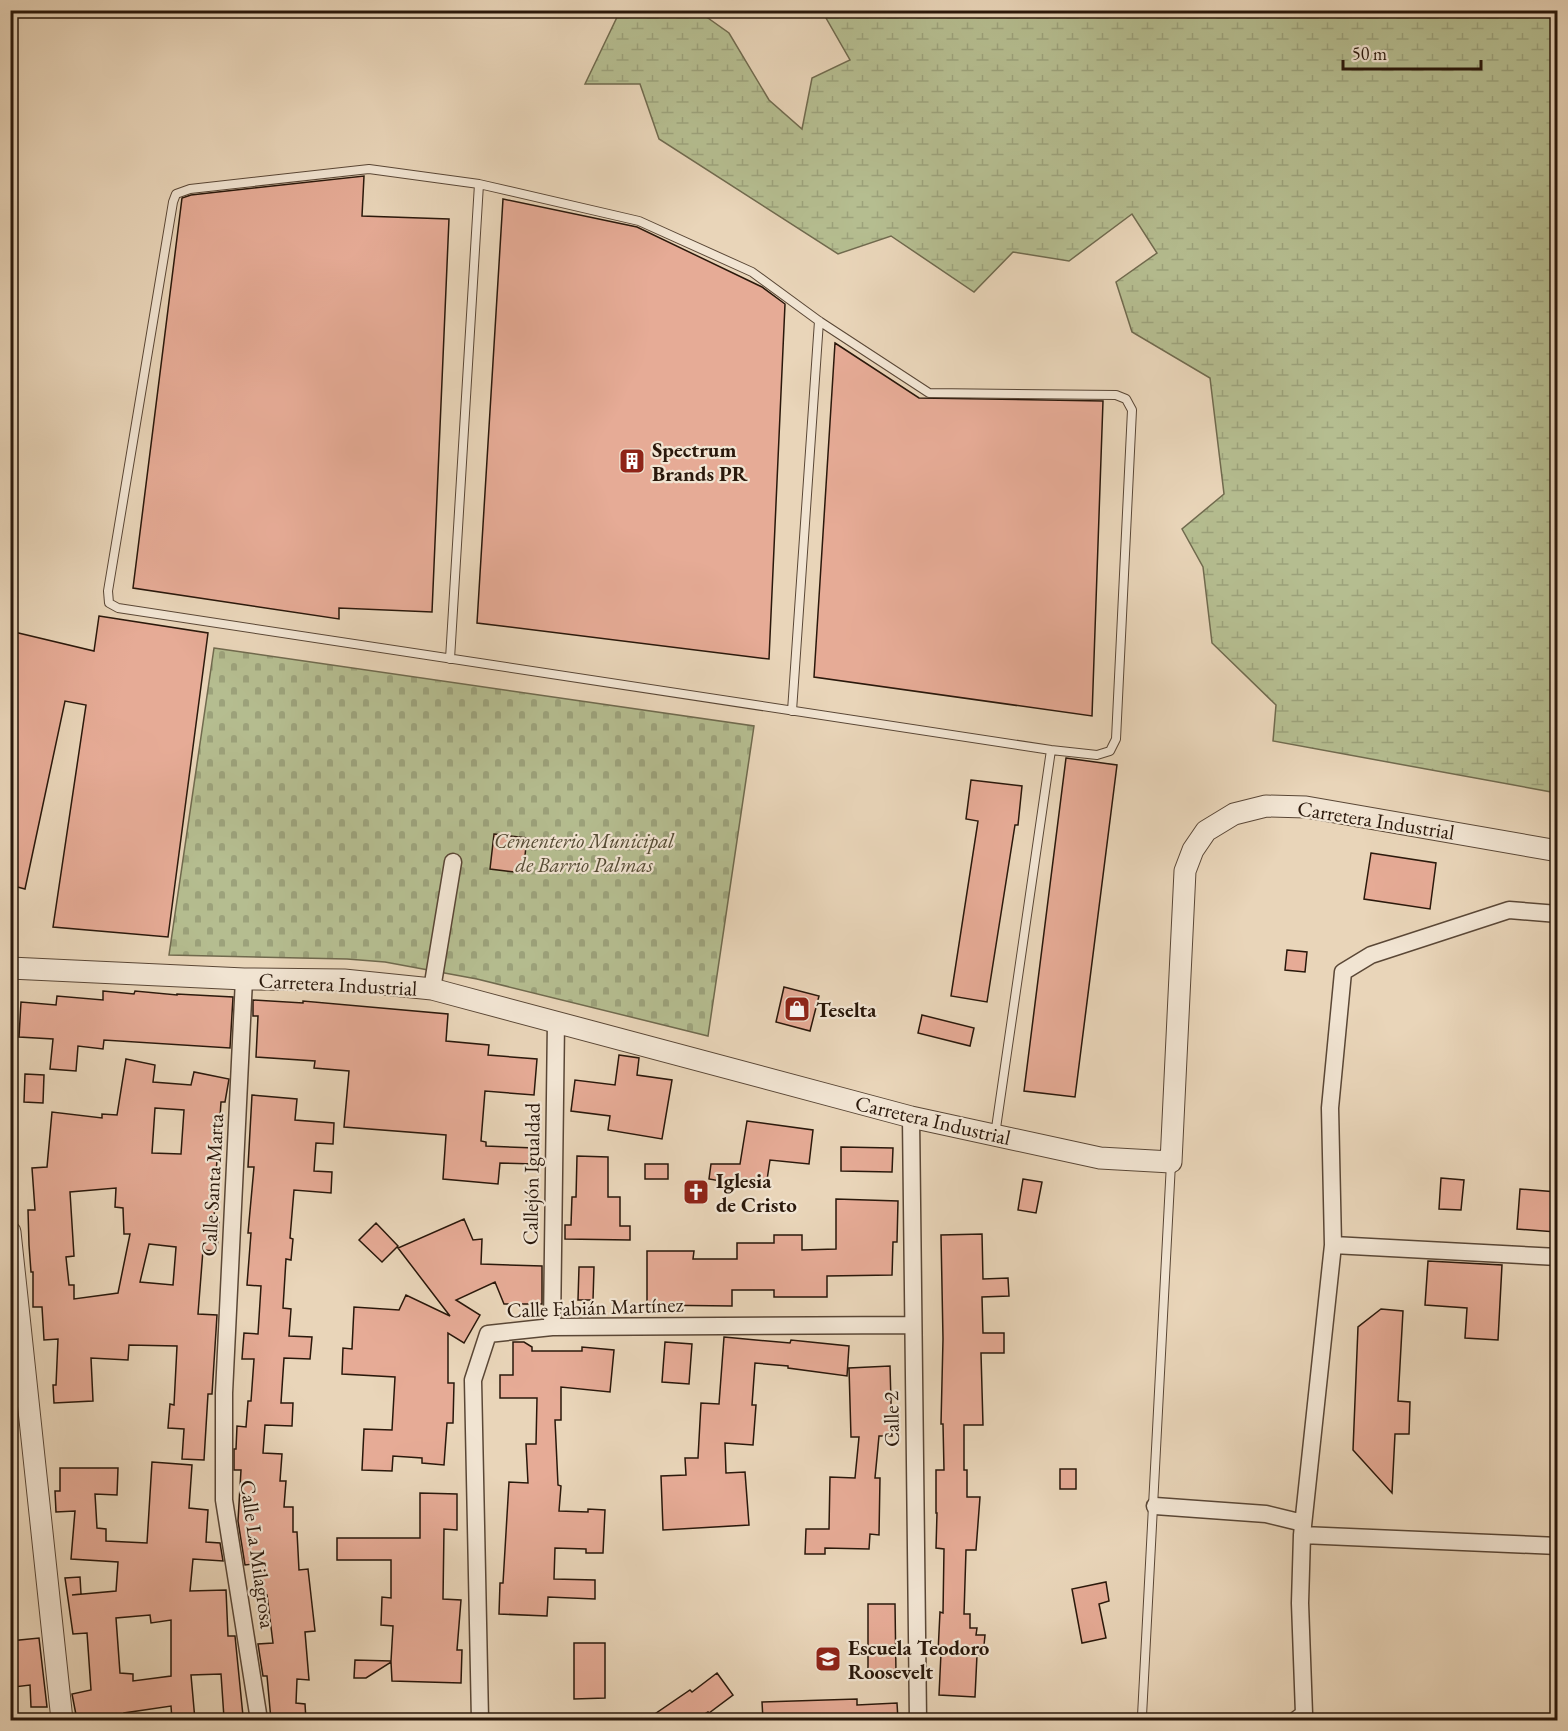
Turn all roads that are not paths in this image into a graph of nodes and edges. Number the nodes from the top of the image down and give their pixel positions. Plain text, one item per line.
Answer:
1 (479, 184) junction
2 (819, 321) junction
3 (450, 659) junction
4 (792, 711) junction
5 (1051, 750) junction
6 (1557, 851) edge
7 (453, 862) dead end
8 (1557, 914) edge
9 (10, 968) edge
10 (244, 979) junction
11 (432, 989) junction
12 (556, 1021) junction
13 (911, 1117) junction
14 (995, 1136) junction
15 (1171, 1161) junction
16 (10, 1232) edge
17 (1333, 1245) junction
18 (1557, 1257) edge
19 (913, 1325) junction
20 (552, 1327) junction
21 (224, 1393) joint
22 (1155, 1506) junction
23 (1303, 1529) junction
24 (1557, 1546) edge
25 (1142, 1716) dead end
26 (1306, 1718) edge
27 (62, 1720) edge
28 (259, 1720) edge
29 (480, 1720) edge
30 (918, 1720) edge

1 - 2 lane
1 - 3 lane
1 - 3 lane
2 - 4 lane
2 - 5 lane
3 - 4 lane
4 - 5 lane
5 - 14 lane
6 - 15 street, Carretera Industrial
7 - 11 street
8 - 17 street
9 - 10 street, Carretera Industrial
10 - 11 street, Carretera Industrial
10 - 21 street, Calle Santa Marta
11 - 12 street, Carretera Industrial
12 - 13 street, Carretera Industrial
12 - 20 street, Callejón Igualdad
13 - 14 street, Carretera Industrial
13 - 19 street, Calle 2
14 - 15 street, Carretera Industrial
15 - 22 lane
16 - 27 street
17 - 18 street
17 - 23 street
19 - 20 street, Calle Fabián Martínez
19 - 30 street, Calle 2
20 - 29 street, Calle Fabián Martínez
21 - 28 street, Calle La Milagrosa
22 - 23 street
22 - 25 lane
23 - 24 street
23 - 26 street

